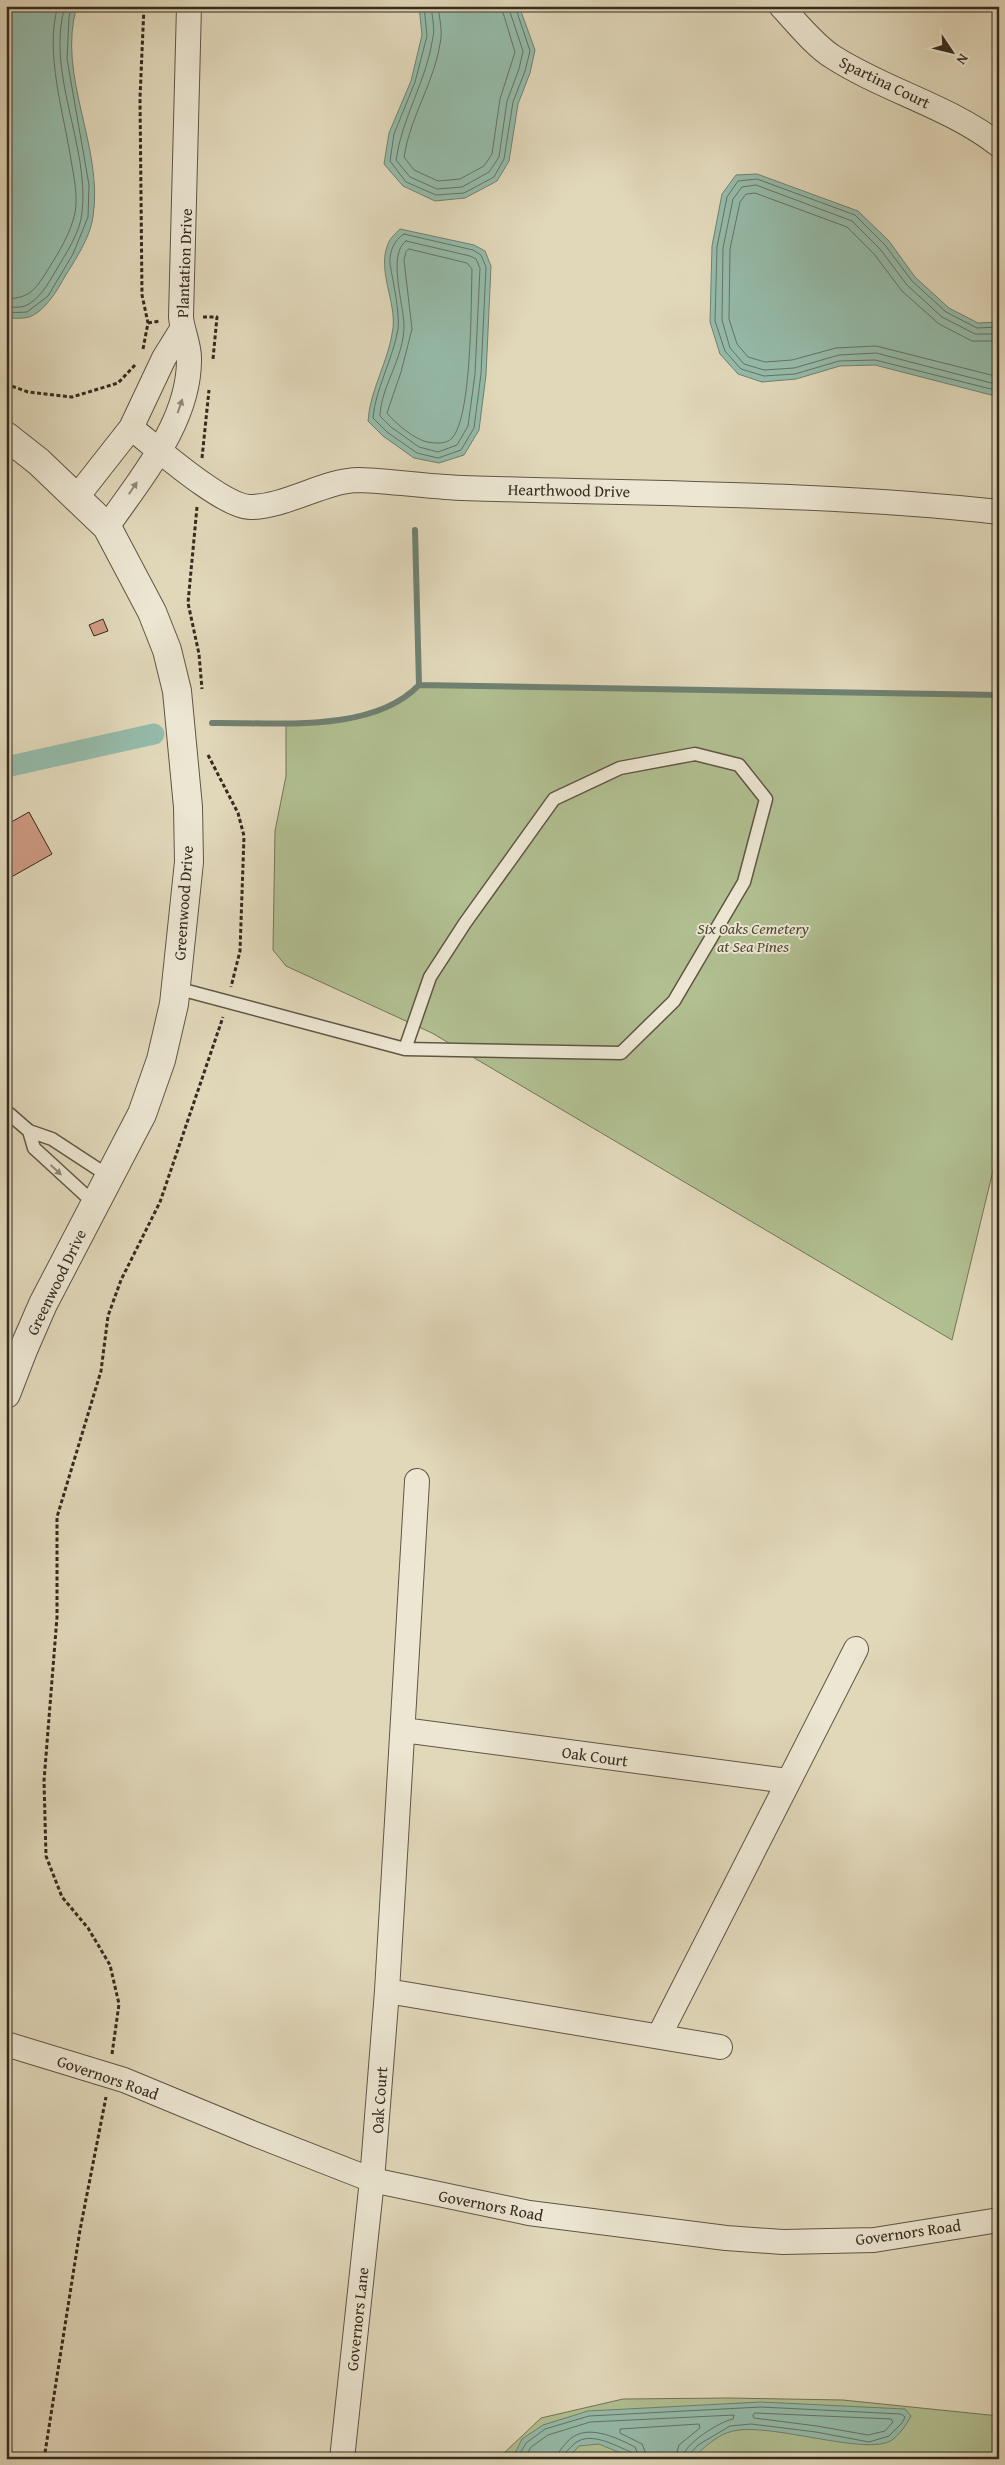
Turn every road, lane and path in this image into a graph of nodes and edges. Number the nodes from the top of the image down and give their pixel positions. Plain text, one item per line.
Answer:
1 (144, 6) edge
2 (189, 6) edge
3 (781, 6) edge
4 (999, 145) edge
5 (148, 323) junction
6 (182, 323) junction
7 (212, 366) dead end
8 (6, 384) edge
9 (210, 386) dead end
10 (131, 428) junction
11 (8, 441) edge
12 (160, 450) junction
13 (200, 481) junction
14 (76, 498) junction
15 (999, 512) edge
16 (107, 527) junction
17 (203, 691) dead end
18 (208, 747) dead end
19 (176, 988) junction
20 (227, 1000) junction
21 (405, 1048) junction
22 (6, 1111) edge
23 (29, 1131) junction
24 (110, 1177) junction
25 (95, 1204) junction
26 (6, 1394) edge
27 (417, 1481) dead end
28 (856, 1649) dead end
29 (403, 1730) junction
30 (787, 1781) junction
31 (387, 1991) junction
32 (659, 2036) junction
33 (6, 2044) edge
34 (720, 2047) dead end
35 (109, 2075) junction
36 (372, 2180) junction
37 (999, 2220) edge
38 (44, 2459) edge
39 (342, 2459) edge

1 - 5 path
2 - 6 street, Plantation Drive
3 - 4 street, Spartina Court
5 - 6 path
5 - 8 path
6 - 7 path
6 - 10 street
12 -> 6 street, Plantation Drive
9 - 13 path
10 - 12 street, Hearthwood Drive
10 - 14 street
11 - 14 street, Greenwood Drive
12 - 13 street, Hearthwood Drive
16 -> 12 street, Plantation Drive
13 - 15 street, Hearthwood Drive
13 - 17 path
14 - 16 street, Greenwood Drive
16 - 19 street, Greenwood Drive
18 - 20 path
19 - 20 lane
19 - 24 street, Greenwood Drive
20 - 21 lane
20 - 35 path
21 - 21 lane
22 - 23 lane
23 - 24 lane
23 -> 25 lane
24 - 25 street, Greenwood Drive
25 - 26 street, Greenwood Drive
27 - 29 street, Oak Court
28 - 30 street
29 - 30 street, Oak Court
29 - 31 street, Oak Court
30 - 32 street
31 - 32 street
31 - 36 street, Oak Court
32 - 34 street
33 - 35 street, Governors Road
35 - 36 street, Governors Road
35 - 38 path
36 - 37 street, Governors Road
36 - 39 street, Governors Lane

